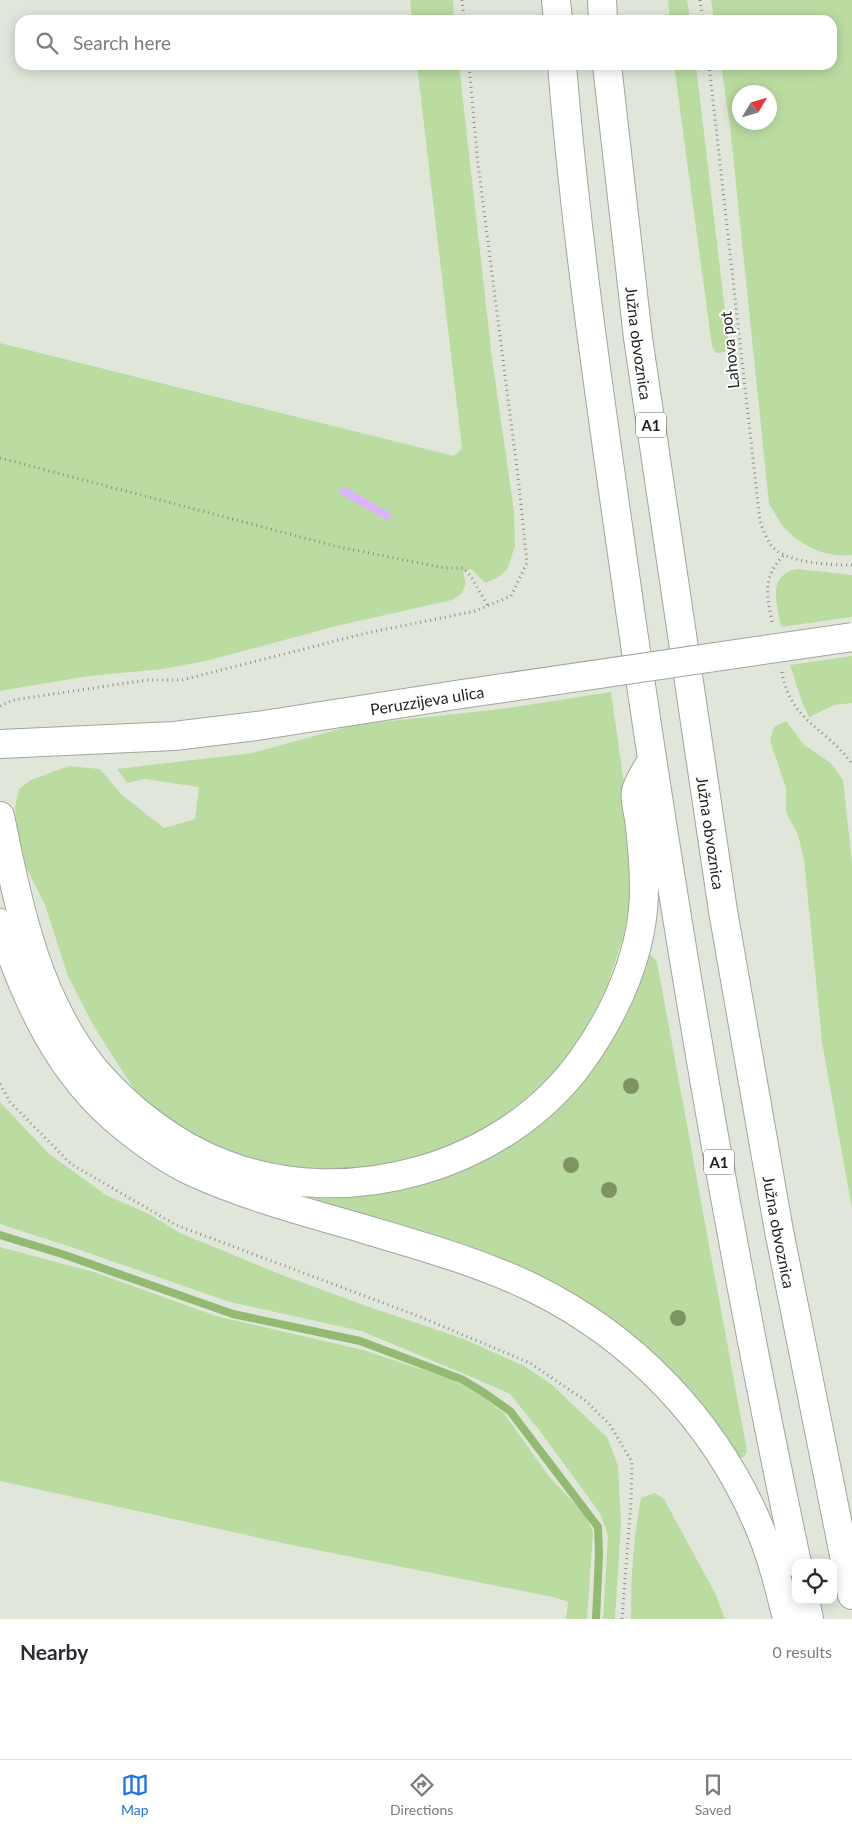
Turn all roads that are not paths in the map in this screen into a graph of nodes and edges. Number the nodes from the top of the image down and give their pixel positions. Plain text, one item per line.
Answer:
1 (556, 0) edge
2 (602, 0) edge
3 (558, 15) edge
4 (603, 15) edge
5 (563, 70) edge
6 (608, 70) edge
7 (852, 637) edge
8 (0, 744) edge
9 (652, 760) junction
10 (0, 816) edge
11 (0, 922) edge
12 (829, 1484) junction
13 (852, 1534) edge
14 (796, 1559) edge
15 (852, 1596) edge
16 (806, 1604) edge
17 (787, 1619) edge
18 (809, 1619) edge

1 - 3 main road
2 - 4 main road
5 - 9 main road, A1
6 - 12 main road, Južna obvoznica / A1
7 - 8 main road, Peruzzijeva ulica, bridge
9 - 10 main road
9 - 14 main road, A1
11 - 17 main road
12 - 13 main road
12 - 15 main road, Južna obvoznica / A1
16 - 18 main road

